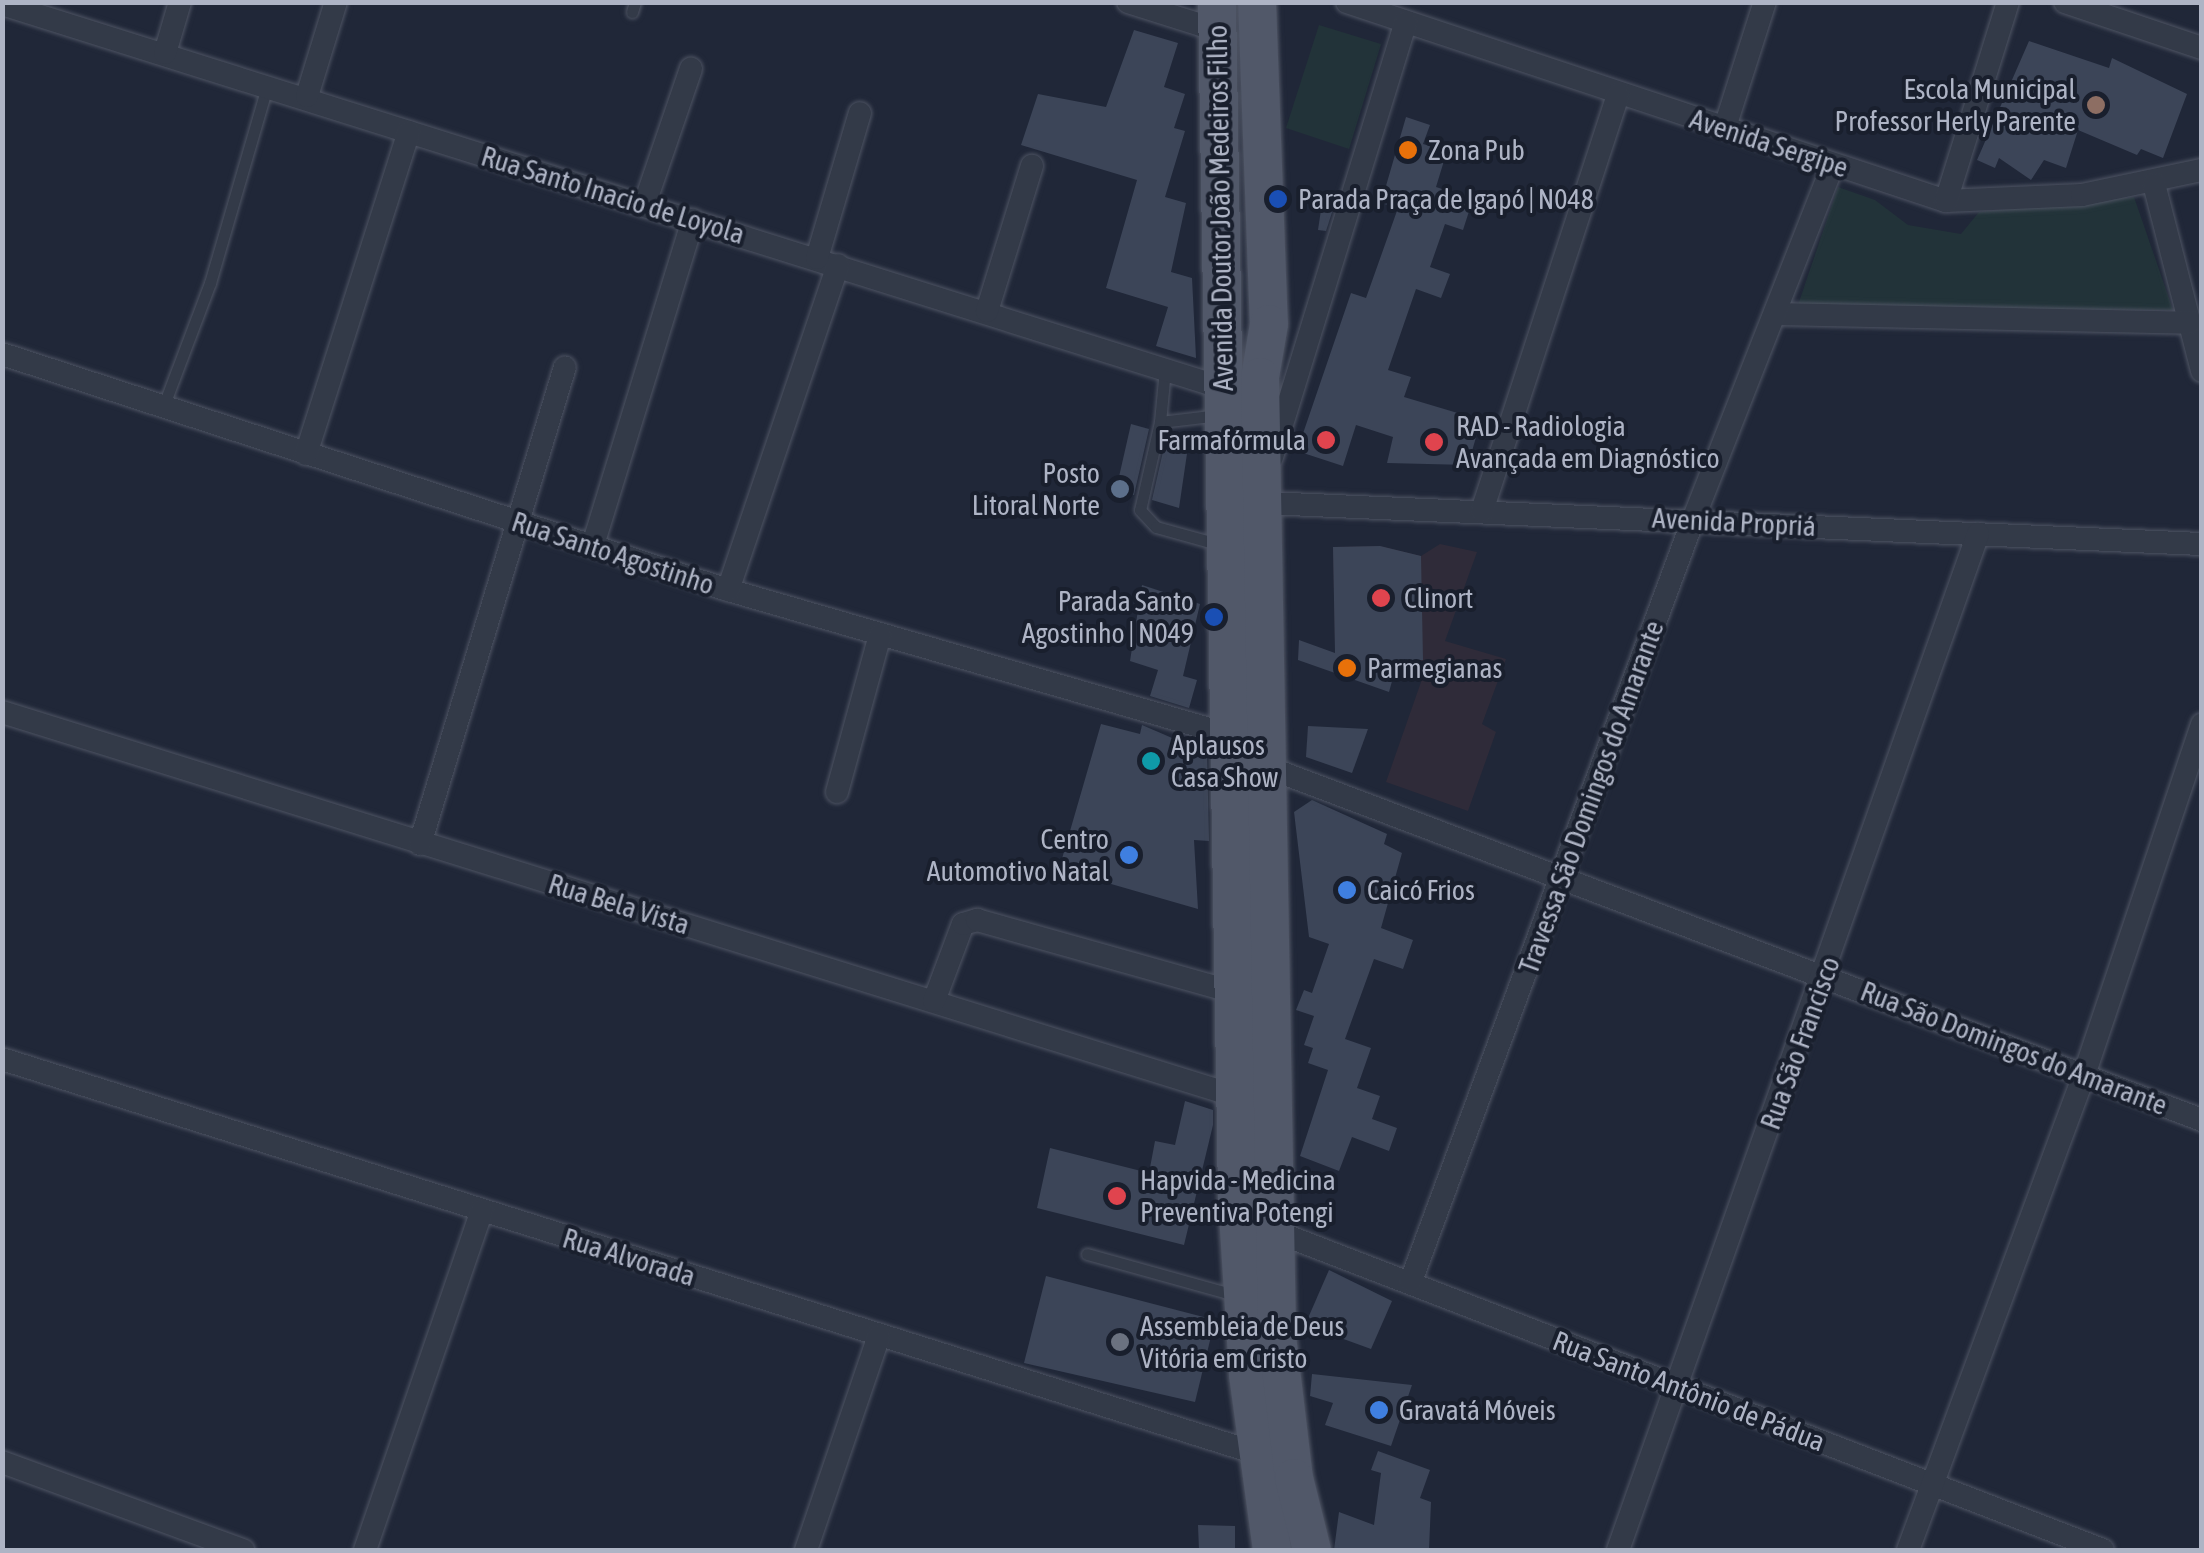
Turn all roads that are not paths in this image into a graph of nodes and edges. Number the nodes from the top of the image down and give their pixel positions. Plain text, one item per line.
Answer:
1 (180, 2) edge
2 (336, 2) edge
3 (1128, 2) edge
4 (1257, 2) edge
5 (1346, 2) edge
6 (1765, 2) edge
7 (2008, 2) edge
8 (2065, 2) edge
9 (2, 4) edge
10 (1217, 16) edge
11 (1406, 22) junction
12 (2202, 48) edge
13 (165, 53) junction
14 (691, 69) dead end
15 (268, 84) junction
16 (1618, 95) junction
17 (306, 96) junction
18 (860, 112) dead end
19 (1725, 127) junction
20 (409, 132) junction
21 (1833, 165) junction
22 (1032, 166) dead end
23 (2202, 170) edge
24 (1266, 182) junction
25 (2154, 184) junction
26 (1946, 201) junction
27 (646, 203) junction
28 (693, 220) junction
29 (1223, 222) junction
30 (828, 262) junction
31 (987, 311) junction
32 (1775, 314) junction
33 (2190, 323) junction
34 (2, 354) edge
35 (565, 368) dead end
36 (1165, 369) junction
37 (2202, 371) edge
38 (1260, 377) junction
39 (165, 402) junction
40 (1224, 402) junction
41 (1160, 422) junction
42 (306, 454) junction
43 (1266, 489) junction
44 (1482, 511) junction
45 (1693, 520) junction
46 (518, 522) junction
47 (1978, 534) junction
48 (2202, 544) edge
49 (593, 545) junction
50 (1226, 546) junction
51 (728, 590) junction
52 (880, 635) junction
53 (2, 712) edge
54 (2202, 724) edge
55 (1230, 735) junction
56 (1264, 766) junction
57 (837, 792) dead end
58 (420, 844) junction
59 (1560, 874) junction
60 (1824, 976) junction
61 (1234, 992) junction
62 (934, 1001) junction
63 (2, 1059) edge
64 (2084, 1075) junction
65 (1236, 1096) junction
66 (2202, 1120) edge
67 (482, 1212) junction
68 (1274, 1231) junction
69 (1087, 1254) dead end
70 (1411, 1282) junction
71 (1242, 1297) junction
72 (879, 1336) junction
73 (1676, 1388) junction
74 (1256, 1454) junction
75 (2, 1462) edge
76 (1934, 1484) junction
77 (243, 1550) edge
78 (365, 1550) edge
79 (806, 1550) edge
80 (1272, 1550) edge
81 (1312, 1550) edge
82 (1618, 1550) edge
83 (1908, 1550) edge
84 (2103, 1550) edge

1 - 13 street
2 - 17 street
3 - 10 street
4 - 24 main road, Avenida Doutor João Medeiros Filho
5 - 11 street, Avenida Sergipe
6 - 19 street
7 - 26 street
8 - 12 street
9 - 13 street, Rua Santo Inacio de Loyola
10 - 24 main road
10 - 29 main road, Avenida Doutor João Medeiros Filho
11 - 16 street, Avenida Sergipe
11 - 43 street
13 - 15 street, Rua Santo Inacio de Loyola
14 - 27 street
15 - 17 street, Rua Santo Inacio de Loyola
15 - 39 lane
16 - 19 street, Avenida Sergipe
16 - 44 street
17 - 20 street, Rua Santo Inacio de Loyola
18 - 30 street
19 - 21 street, Avenida Sergipe
20 - 27 street, Rua Santo Inacio de Loyola
20 - 42 street
21 - 26 street, Avenida Sergipe
21 - 32 street, Travessa São Domingos do Amarante
22 - 31 street
23 - 25 street, Avenida Sergipe
24 - 38 main road, Avenida Doutor João Medeiros Filho
25 - 26 street, Avenida Sergipe
25 - 33 street
27 - 28 street, Rua Santo Inacio de Loyola
28 - 30 street, Rua Santo Inacio de Loyola
28 - 49 street
29 - 38 main road
29 - 40 main road, Avenida Doutor João Medeiros Filho
30 - 31 street, Rua Santo Inacio de Loyola
30 - 51 street
31 - 36 street, Rua Santo Inacio de Loyola
32 - 33 street
32 - 45 street, Travessa São Domingos do Amarante
33 - 37 street
34 - 39 street, Rua Santo Agostinho
35 - 46 street
36 - 40 street, Rua Santo Inacio de Loyola
36 - 41 lane
38 - 43 main road, Avenida Doutor João Medeiros Filho
39 - 42 street, Rua Santo Agostinho
40 - 41 lane
40 - 50 main road, Avenida Doutor João Medeiros Filho
41 - 50 lane
42 - 46 street, Rua Santo Agostinho
43 - 44 street, Avenida Propriá
43 - 56 main road, Avenida Doutor João Medeiros Filho
44 - 45 street, Avenida Propriá
45 - 47 street, Avenida Propriá
45 - 59 street, Travessa São Domingos do Amarante
46 - 49 street, Rua Santo Agostinho
46 - 58 street
47 - 48 street, Avenida Propriá
47 - 60 street, Rua São Francisco
49 - 51 street, Rua Santo Agostinho
50 - 55 main road, Avenida Doutor João Medeiros Filho
51 - 52 street, Rua Santo Agostinho
52 - 55 street, Rua Santo Agostinho
52 - 57 street
53 - 58 street, Rua Bela Vista
54 - 64 street
55 - 61 main road, Avenida Doutor João Medeiros Filho
56 - 59 street, Rua São Domingos do Amarante
56 - 68 main road, Avenida Doutor João Medeiros Filho
58 - 62 street, Rua Bela Vista
59 - 60 street, Rua São Domingos do Amarante
59 - 70 street, Travessa São Domingos do Amarante
60 - 64 street, Rua São Domingos do Amarante
60 - 73 street, Rua São Francisco
61 - 62 street
61 - 65 main road, Avenida Doutor João Medeiros Filho
62 - 65 street, Rua Bela Vista
63 - 67 street, Rua Alvorada
64 - 66 street, Rua São Domingos do Amarante
64 - 76 street
65 - 71 main road, Avenida Doutor João Medeiros Filho
67 - 72 street, Rua Alvorada
67 - 78 street
68 - 70 street, Rua Santo Antônio de Pádua
68 - 81 main road, Avenida Doutor João Medeiros Filho
69 - 71 lane
70 - 73 street, Rua Santo Antônio de Pádua
71 - 74 main road, Avenida Doutor João Medeiros Filho
72 - 74 street, Rua Alvorada
72 - 79 street
73 - 76 street, Rua Santo Antônio de Pádua
73 - 82 street, Rua São Francisco
74 - 80 main road, Avenida Doutor João Medeiros Filho
75 - 77 street
76 - 83 street
76 - 84 street, Rua Santo Antônio de Pádua

